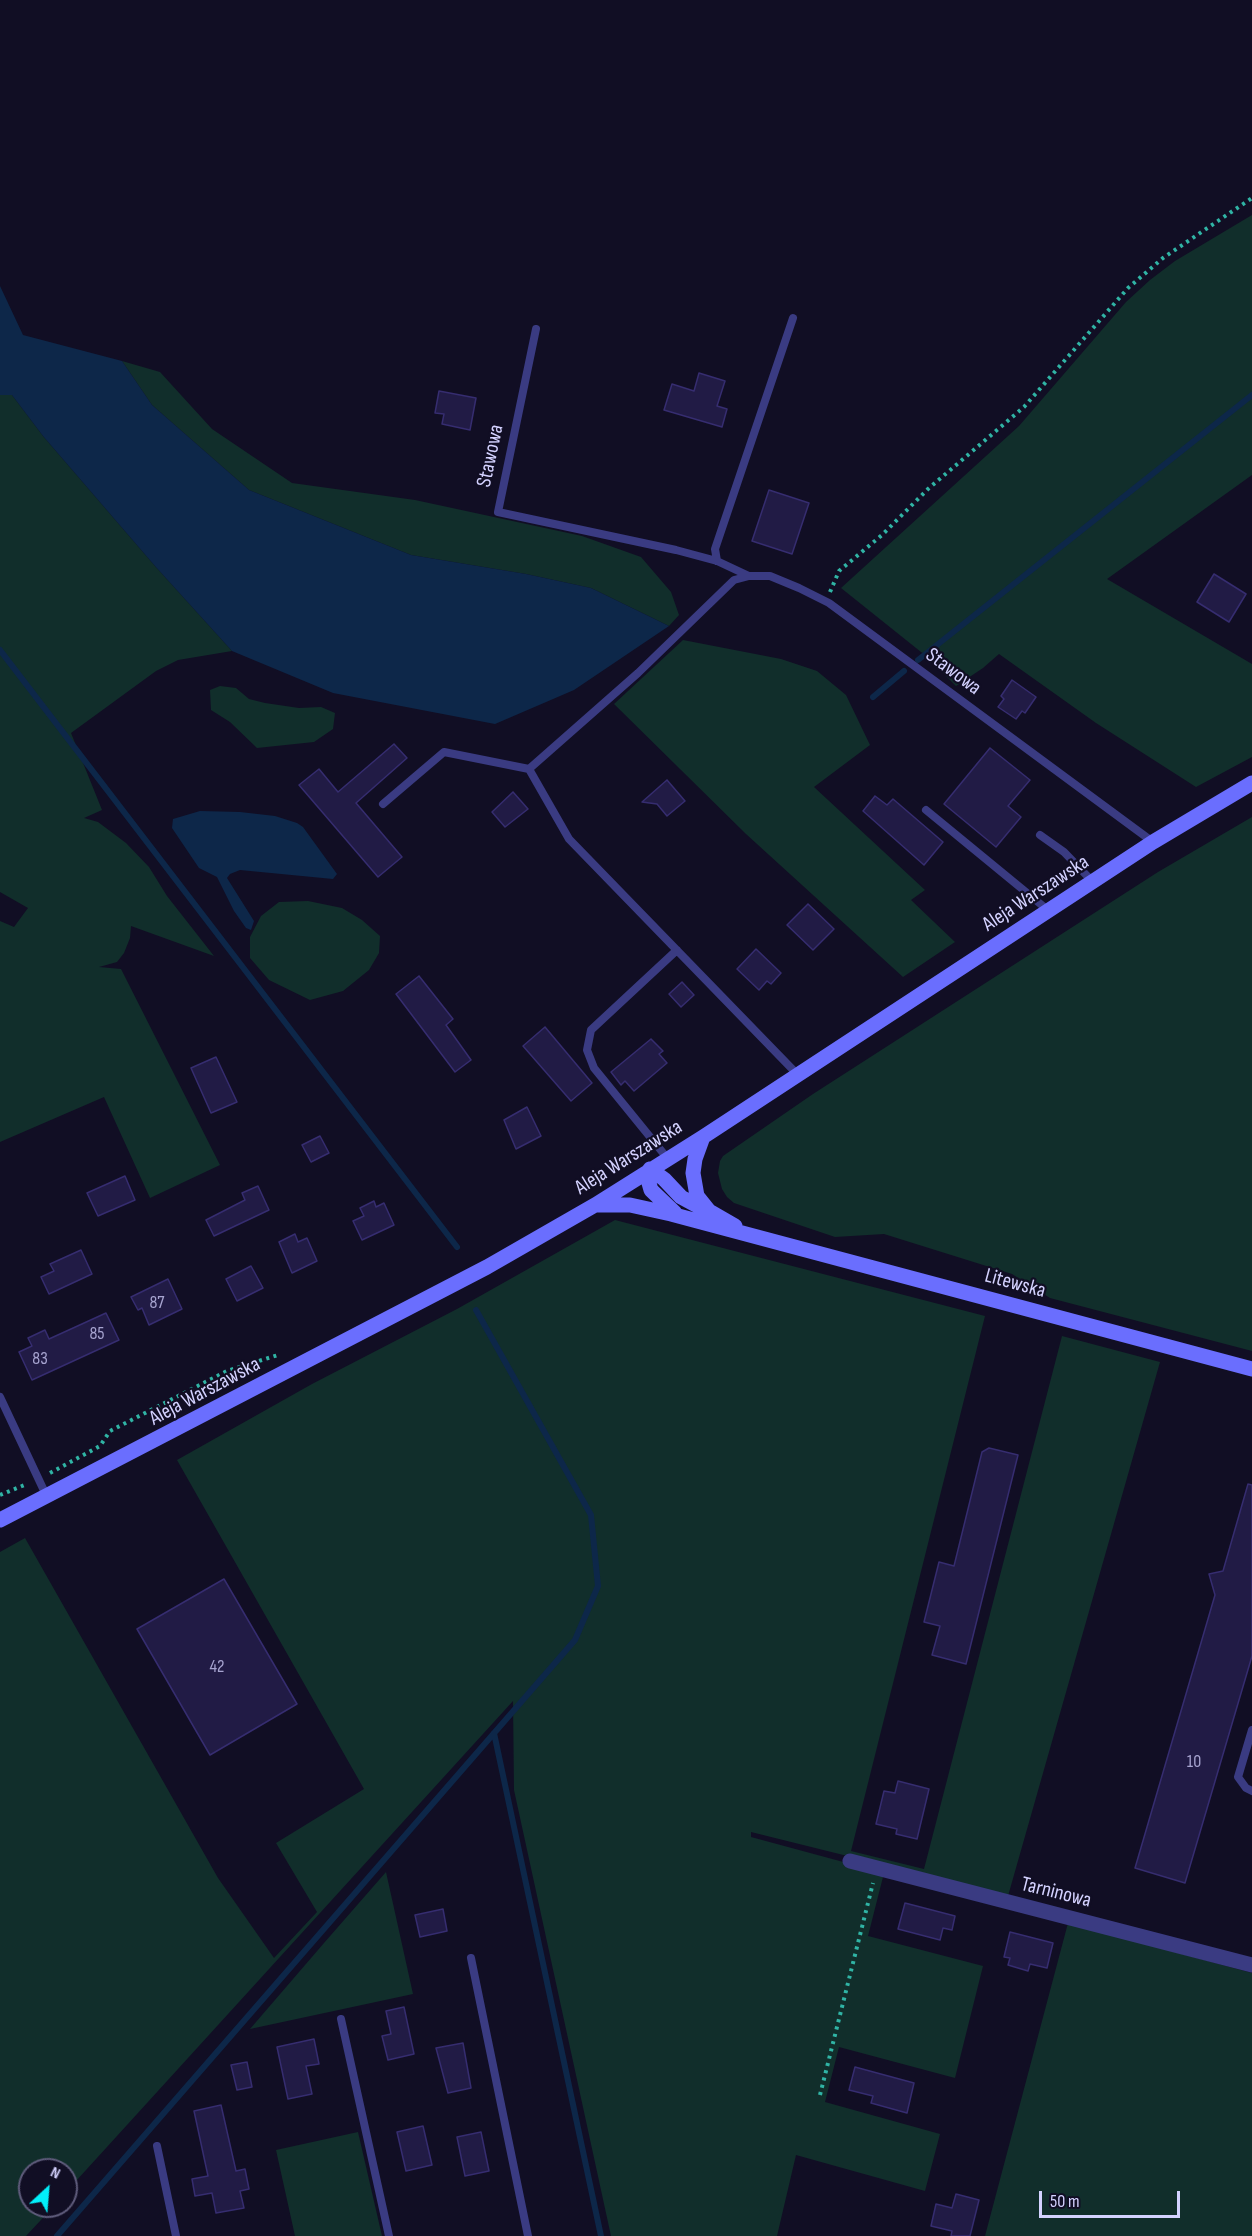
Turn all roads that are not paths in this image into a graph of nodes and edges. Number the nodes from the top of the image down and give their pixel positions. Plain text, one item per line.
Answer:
1 (793, 318) dead end
2 (536, 329) dead end
3 (717, 561) junction
4 (749, 576) junction
5 (529, 769) junction
6 (1252, 783) edge
7 (383, 804) dead end
8 (926, 810) dead end
9 (1040, 835) dead end
10 (1153, 842) junction
11 (1093, 882) junction
12 (1049, 911) junction
13 (677, 950) junction
14 (798, 1075) junction
15 (703, 1137) junction
16 (668, 1159) junction
17 (650, 1169) junction
18 (595, 1205) junction
19 (709, 1211) junction
20 (680, 1217) junction
21 (768, 1240) junction
22 (1252, 1369) edge
23 (0, 1397) edge
24 (47, 1497) junction
25 (0, 1520) edge
26 (1252, 1730) edge
27 (1252, 1791) edge
28 (850, 1861) dead end
29 (471, 1958) dead end
30 (1252, 1965) edge
31 (340, 2019) dead end
32 (157, 2146) dead end
33 (176, 2236) edge
34 (389, 2236) edge
35 (528, 2236) edge

1 - 3 lane
2 - 3 lane, Stawowa
3 - 4 lane, Stawowa
4 - 5 lane
4 - 10 lane, Stawowa
5 - 7 lane
5 - 13 lane
6 - 10 street, Aleja Warszawska
8 - 12 lane
9 - 11 lane
10 - 11 street, Aleja Warszawska
11 - 12 street, Aleja Warszawska
12 - 14 street, Aleja Warszawska
13 - 14 lane
13 - 16 lane
14 - 15 street, Aleja Warszawska
15 - 16 street, Aleja Warszawska
15 - 19 street
16 - 17 street, Aleja Warszawska
17 - 18 street, Aleja Warszawska
17 - 19 street
17 - 20 street
18 - 20 street
18 - 24 street, Aleja Warszawska
19 - 21 street
20 - 21 street
21 - 22 street, Litewska
23 - 24 lane
24 - 25 street, Aleja Warszawska
26 - 27 lane
28 - 30 street, Tarninowa
29 - 35 lane
31 - 34 lane
32 - 33 lane

